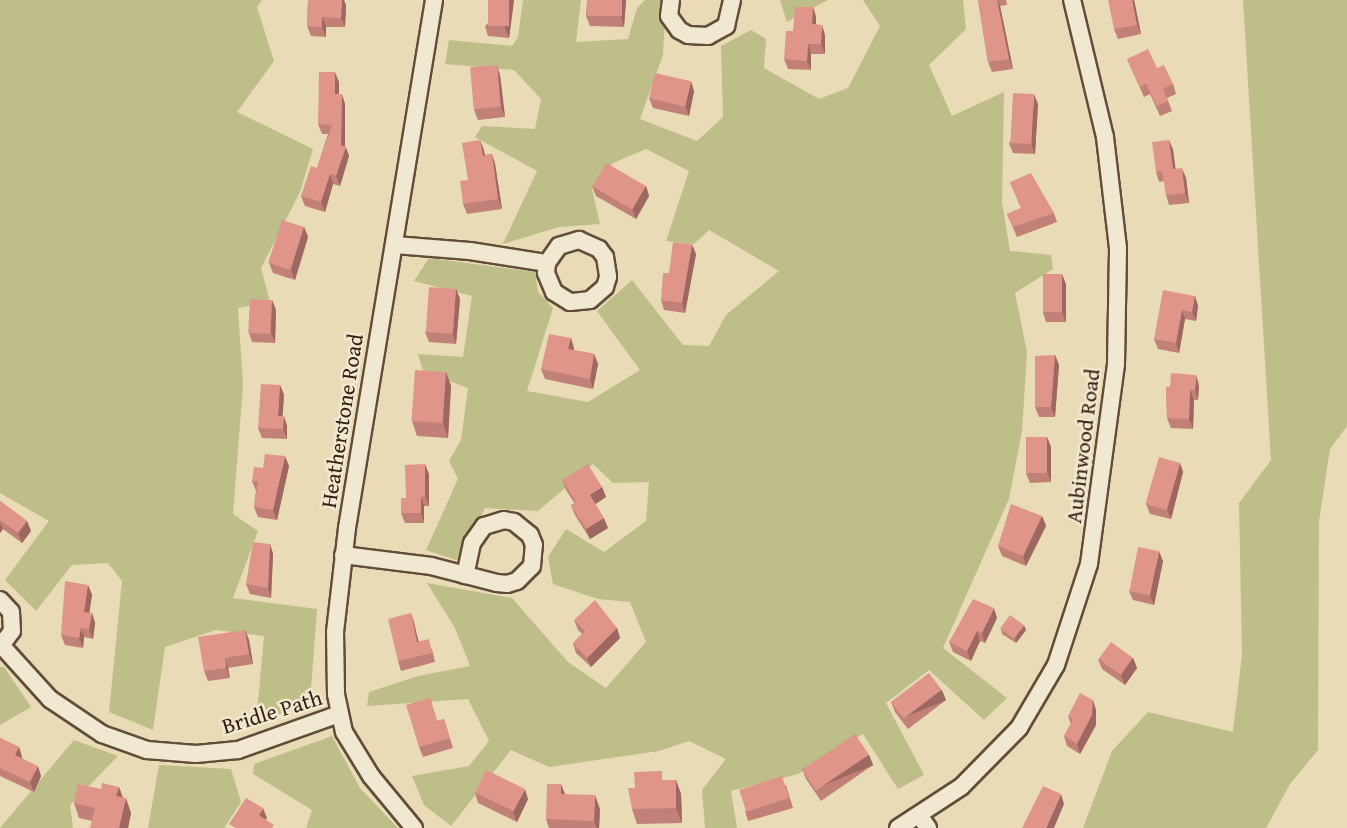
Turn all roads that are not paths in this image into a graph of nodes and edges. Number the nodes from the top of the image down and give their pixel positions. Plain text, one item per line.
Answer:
1 (434, 0) edge
2 (671, 0) edge
3 (732, 0) edge
4 (1072, 0) edge
5 (395, 245) junction
6 (547, 263) dead end
7 (343, 555) junction
8 (465, 575) junction
9 (0, 600) edge
10 (1, 647) edge
11 (339, 714) junction
12 (923, 822) edge
13 (414, 828) edge
14 (898, 828) edge

1 - 5 street, Heatherstone Road
2 - 3 street
4 - 12 street, Aubinwood Road
5 - 6 street
5 - 7 street, Heatherstone Road
7 - 8 street
7 - 11 street, Heatherstone Road
8 - 8 street
9 - 10 street, Bridle Path
10 - 11 street, Bridle Path
11 - 13 street, Heatherstone Road
12 - 14 street, Aubinwood Road

